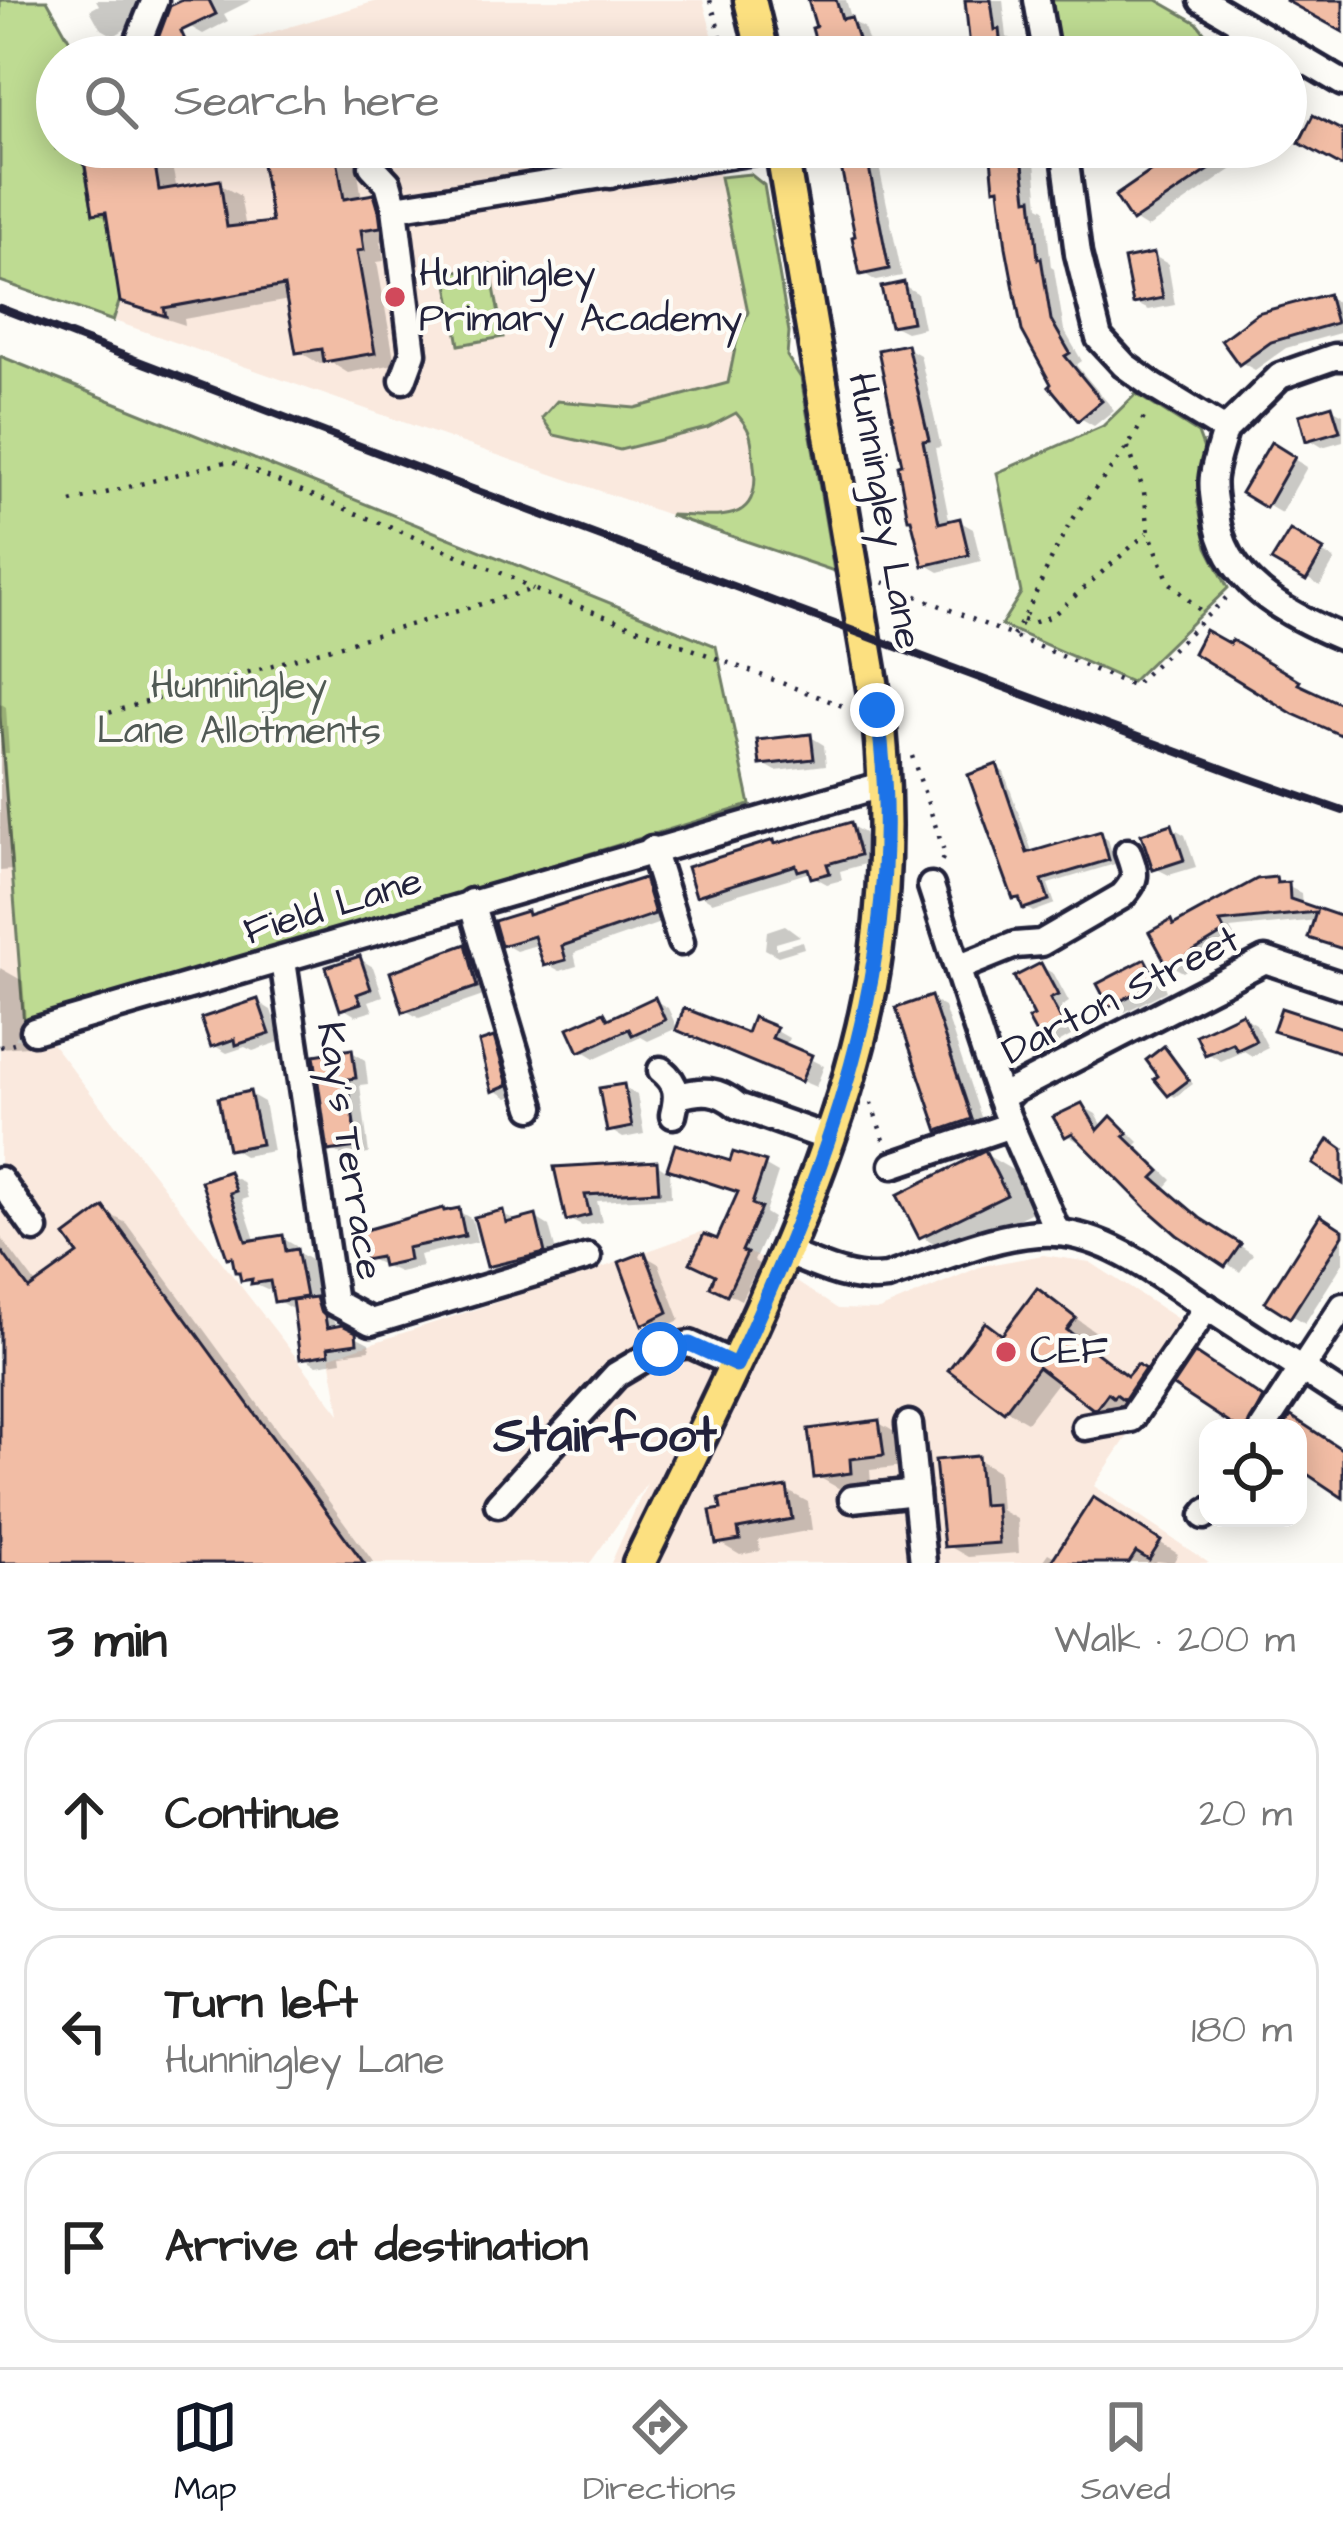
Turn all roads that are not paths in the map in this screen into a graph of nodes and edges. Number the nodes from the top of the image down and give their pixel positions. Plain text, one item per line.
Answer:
1 (155, 0) edge
2 (750, 0) edge
3 (1037, 0) edge
4 (1202, 0) edge
5 (1245, 26) junction
6 (141, 36) edge
7 (759, 36) edge
8 (1043, 36) edge
9 (1238, 36) edge
10 (1262, 36) edge
11 (1307, 62) edge
12 (1343, 83) edge
13 (373, 168) edge
14 (608, 168) edge
15 (652, 168) edge
16 (784, 168) edge
17 (1067, 168) edge
18 (610, 175) junction
19 (395, 208) junction
20 (1343, 357) edge
21 (403, 380) dead end
22 (1225, 430) junction
23 (1343, 638) edge
24 (885, 784) junction
25 (652, 849) junction
26 (1128, 853) dead end
27 (931, 886) road end
28 (471, 902) junction
29 (681, 942) dead end
30 (283, 961) junction
31 (958, 968) junction
32 (1343, 986) edge
33 (34, 1031) dead end
34 (661, 1070) dead end
35 (1000, 1096) junction
36 (532, 1107) dead end
37 (1010, 1125) junction
38 (831, 1138) junction
39 (892, 1166) road end
40 (0, 1180) edge
41 (35, 1229) dead end
42 (1057, 1233) junction
43 (787, 1253) junction
44 (588, 1257) dead end
45 (1343, 1306) edge
46 (1207, 1307) junction
47 (736, 1365) junction
48 (1302, 1369) junction
49 (1343, 1396) edge
50 (1269, 1419) edge
51 (908, 1424) dead end
52 (1085, 1427) dead end
53 (916, 1492) junction
54 (852, 1498) dead end
55 (498, 1504) dead end
56 (639, 1563) edge
57 (923, 1563) edge

1 - 6 street
2 - 7 main road
3 - 8 street
4 - 5 street
5 - 9 street
5 - 10 street
11 - 12 street
13 - 19 street
14 - 18 street
15 - 18 street
16 - 24 main road, Hunningley Lane
17 - 22 street
18 - 19 street
19 - 21 street
20 - 22 street
22 - 23 street
24 - 25 street, Field Lane
24 - 38 main road, Hunningley Lane
25 - 28 street, Field Lane
25 - 29 street
26 - 31 street
27 - 31 street
28 - 30 street, Field Lane
28 - 36 street
30 - 33 street, Field Lane
30 - 44 street, Kay's Terrace
31 - 35 street
32 - 35 street, Darton Street
34 - 38 street
35 - 37 street
37 - 39 street
37 - 42 street
38 - 43 main road, Hunningley Lane
40 - 41 street
42 - 43 street
42 - 46 street
43 - 47 main road, Hunningley Lane
45 - 48 street
46 - 48 street
46 - 52 street
47 - 55 street
47 - 56 main road, Hunningley Lane
48 - 49 street
48 - 50 street
51 - 53 street
53 - 54 street
53 - 57 street

